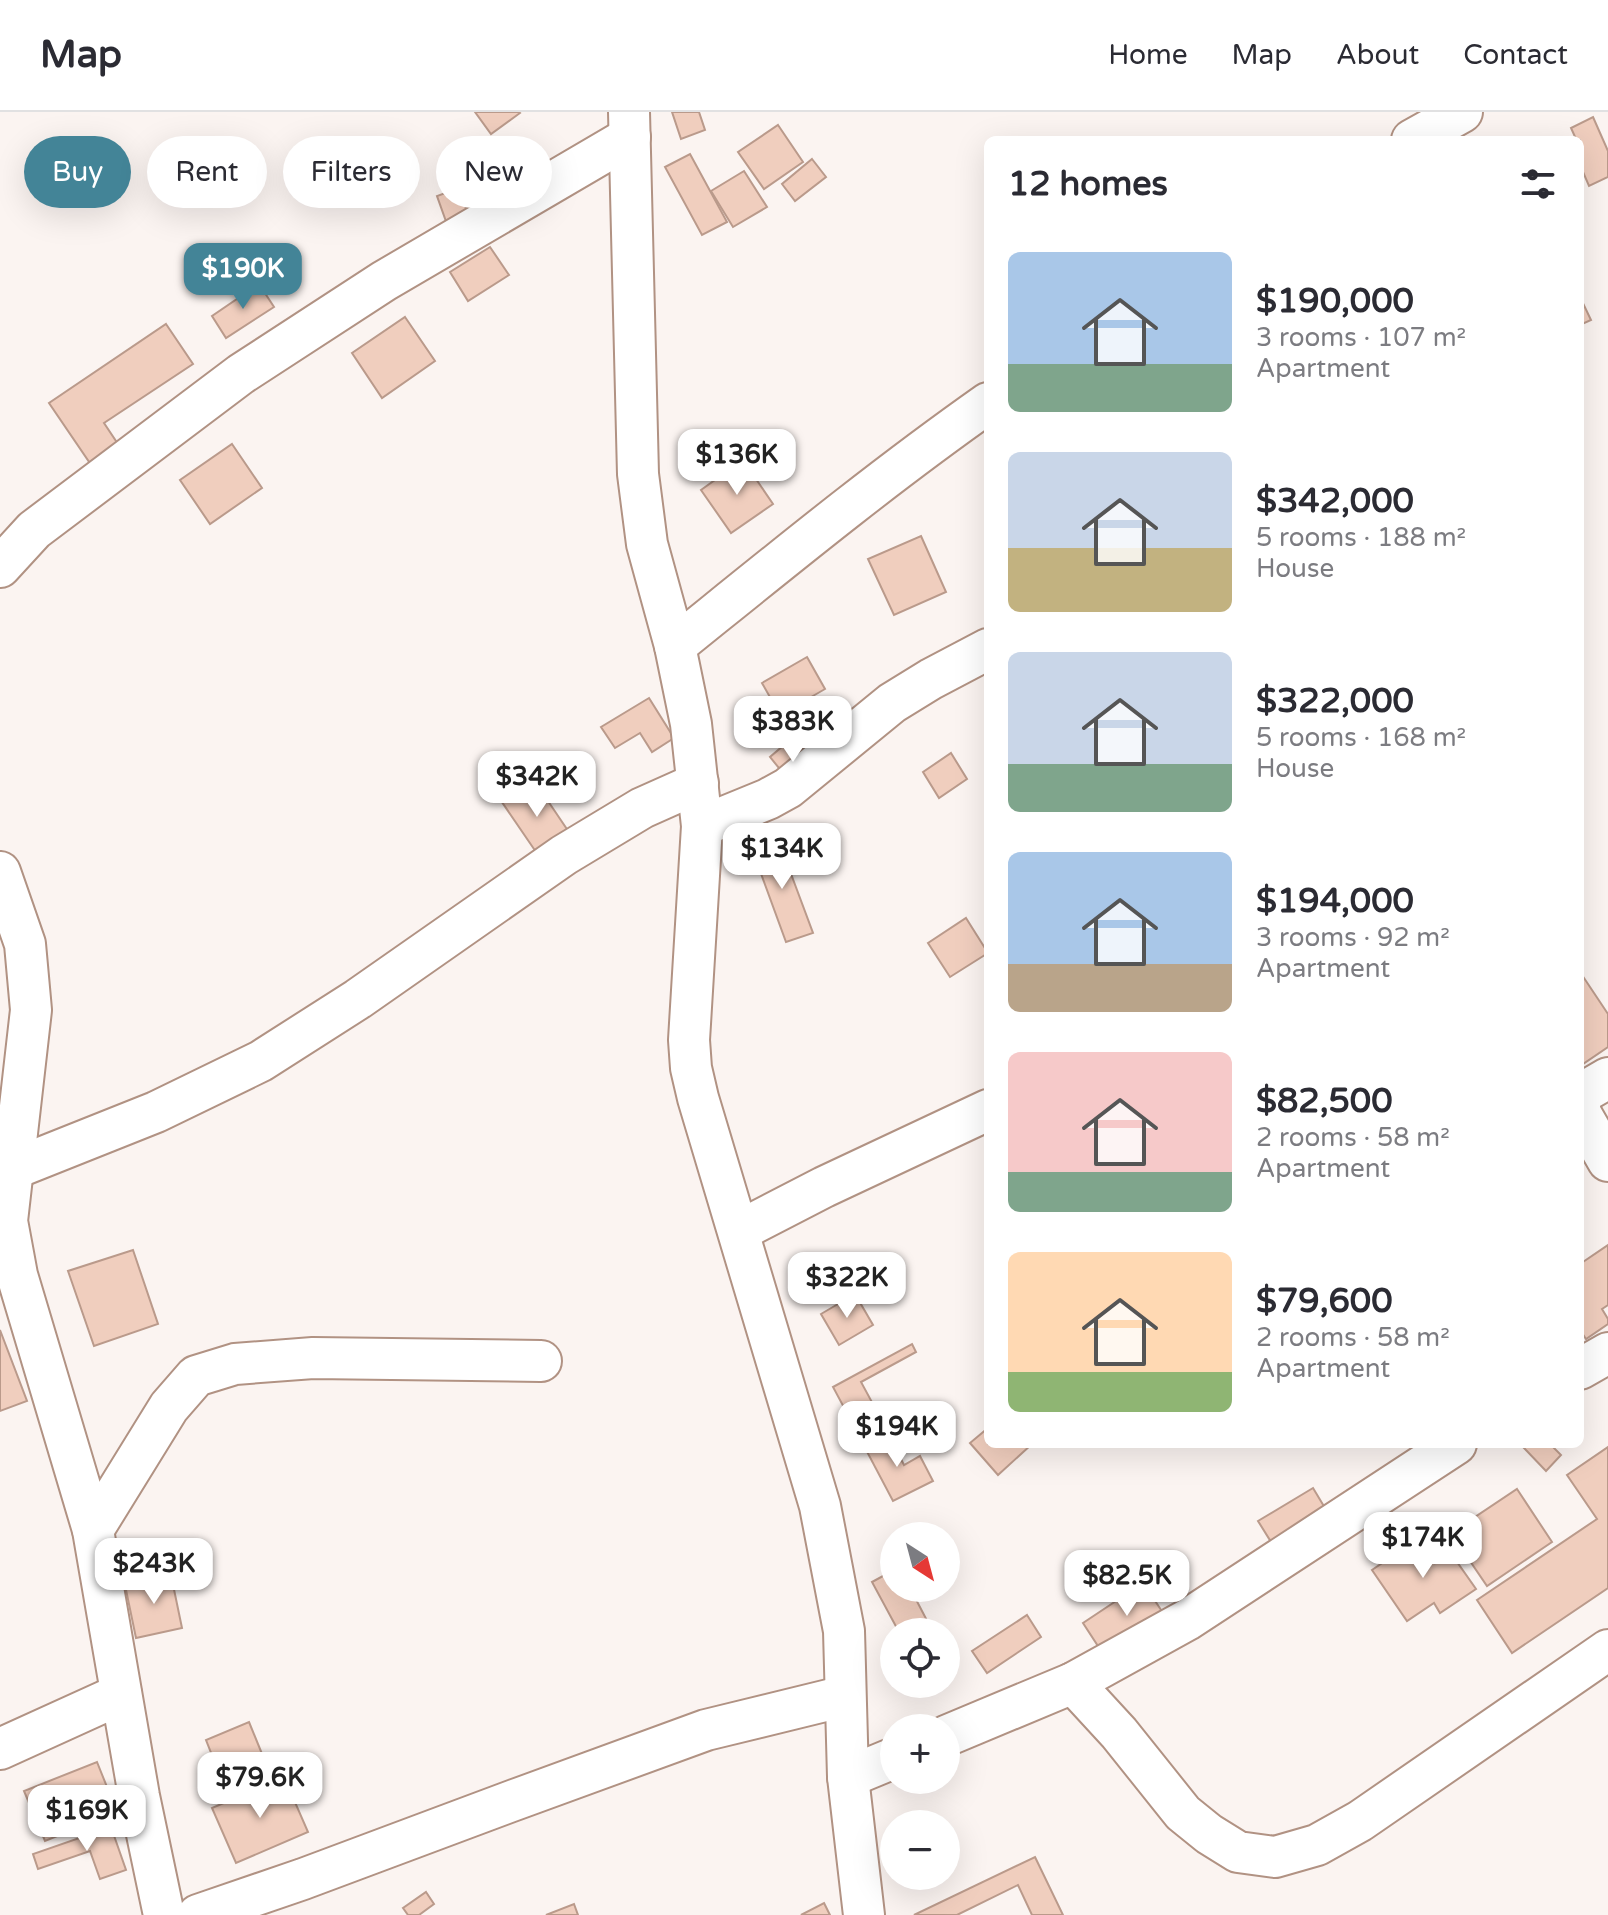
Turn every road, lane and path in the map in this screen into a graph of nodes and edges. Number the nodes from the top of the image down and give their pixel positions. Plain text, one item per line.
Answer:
1 (1462, 112) edge
2 (629, 124) edge
3 (1419, 136) edge
4 (984, 406) edge
5 (0, 567) edge
6 (675, 646) junction
7 (984, 651) edge
8 (698, 783) junction
9 (702, 826) junction
10 (0, 872) edge
11 (1608, 1078) edge
12 (1584, 1092) edge
13 (984, 1112) edge
14 (1584, 1119) edge
15 (1608, 1161) edge
16 (13, 1169) junction
17 (739, 1231) junction
18 (1608, 1353) edge
19 (541, 1361) dead end
20 (1584, 1367) edge
21 (1450, 1448) edge
22 (93, 1530) junction
23 (1608, 1650) edge
24 (1073, 1683) junction
25 (121, 1694) junction
26 (845, 1696) junction
27 (960, 1730) edge
28 (0, 1749) edge
29 (880, 1764) edge
30 (848, 1777) junction
31 (164, 1915) edge
32 (198, 1915) edge
33 (864, 1915) edge

1 - 3 street
2 - 5 street
2 - 6 street
4 - 6 street
6 - 8 street
7 - 9 street
8 - 9 street
8 - 16 street
9 - 17 street
10 - 16 street
11 - 12 street
13 - 17 street
14 - 15 street
16 - 22 street
17 - 26 street
18 - 20 street
19 - 22 street
21 - 24 street
22 - 25 street
23 - 24 street
24 - 27 street
25 - 28 street
25 - 31 street
26 - 30 street
26 - 32 street
29 - 30 street
30 - 33 street

